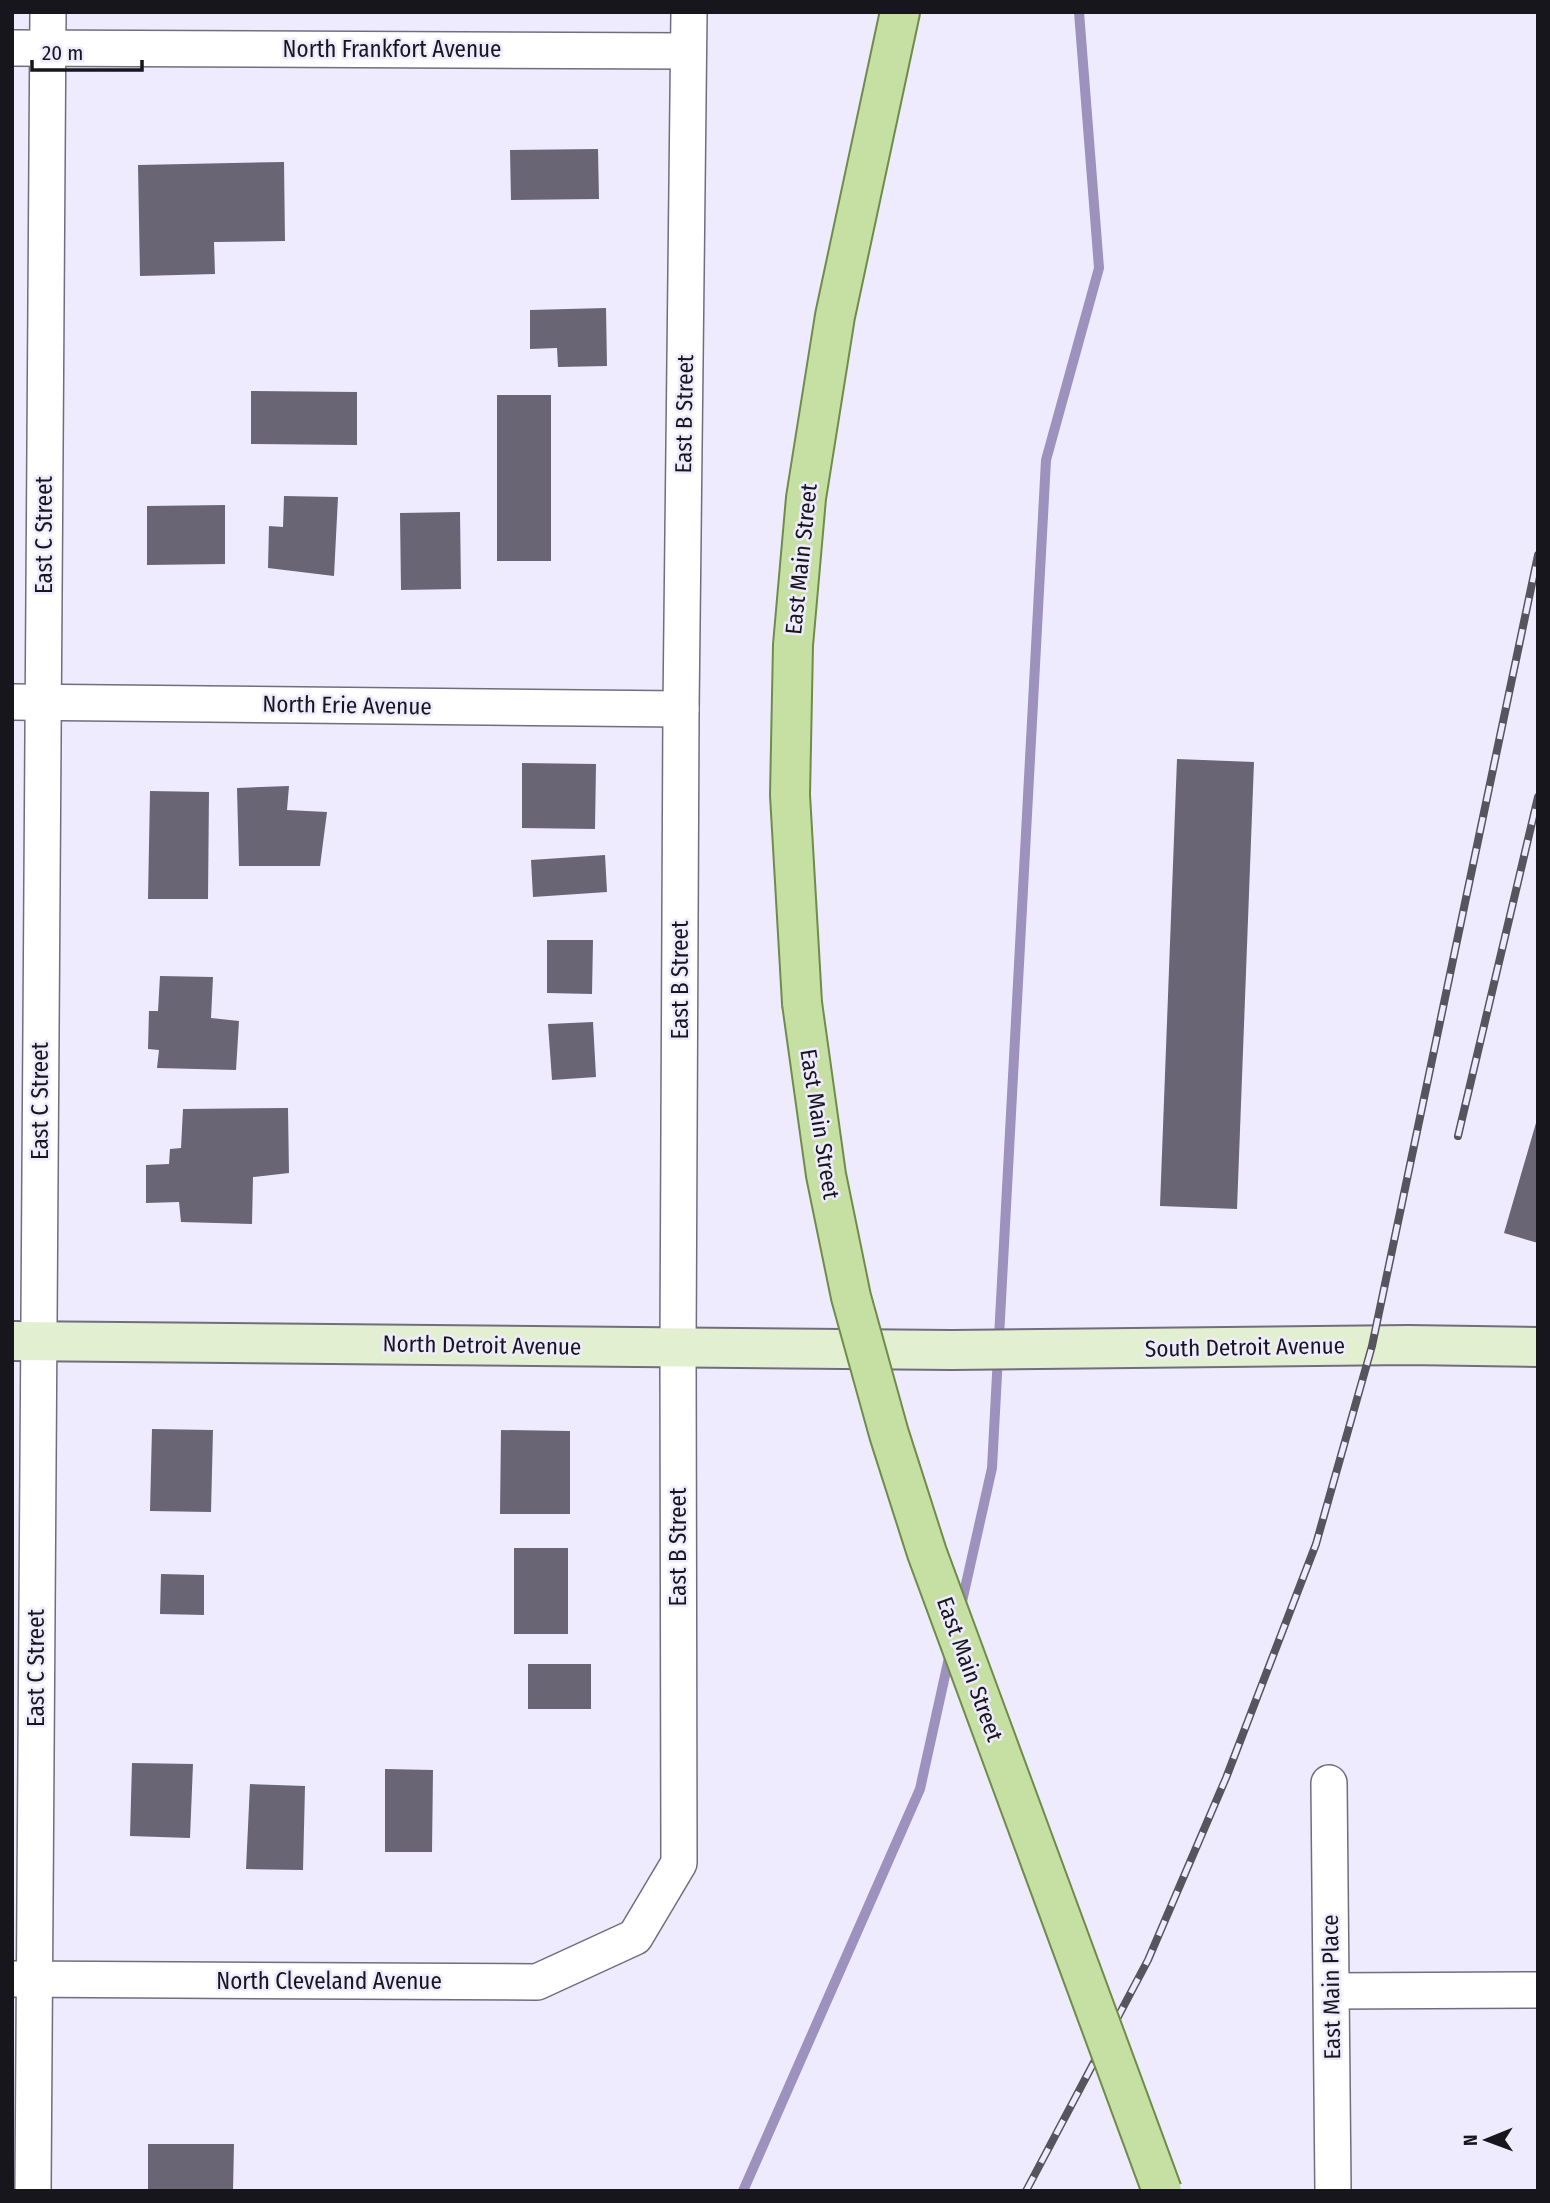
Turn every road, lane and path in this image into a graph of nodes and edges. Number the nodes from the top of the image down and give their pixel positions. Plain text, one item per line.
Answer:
1 (48, 12) edge
2 (689, 12) edge
3 (900, 12) edge
4 (12, 48) edge
5 (48, 48) junction
6 (688, 51) junction
7 (28, 703) edge
8 (681, 709) junction
9 (25, 1341) edge
10 (678, 1347) junction
11 (1538, 1347) edge
12 (952, 1350) joint
13 (1329, 1783) dead end
14 (635, 1937) joint
15 (23, 1980) edge
16 (1538, 1990) edge
17 (1332, 1991) junction
18 (33, 2191) edge
19 (1162, 2191) edge
20 (1333, 2191) edge

1 - 5 street, East C Street
2 - 6 street, East B Street
3 - 19 main road, East Main Street, bridge
4 - 5 street, North Frankfort Avenue
5 - 6 street, North Frankfort Avenue
5 - 7 street, East C Street
6 - 8 street, East B Street
7 - 8 street, North Erie Avenue
7 - 9 street, East C Street
8 - 10 street, East B Street
9 - 10 street, North Detroit Avenue
9 - 15 street, East C Street
10 - 12 street, North Detroit Avenue
10 - 14 street, East B Street
11 - 12 street, South Detroit Avenue
13 - 17 street, East Main Place
14 - 15 street, North Cleveland Avenue
15 - 18 street, East C Street
16 - 17 street
17 - 20 street, East Main Place

